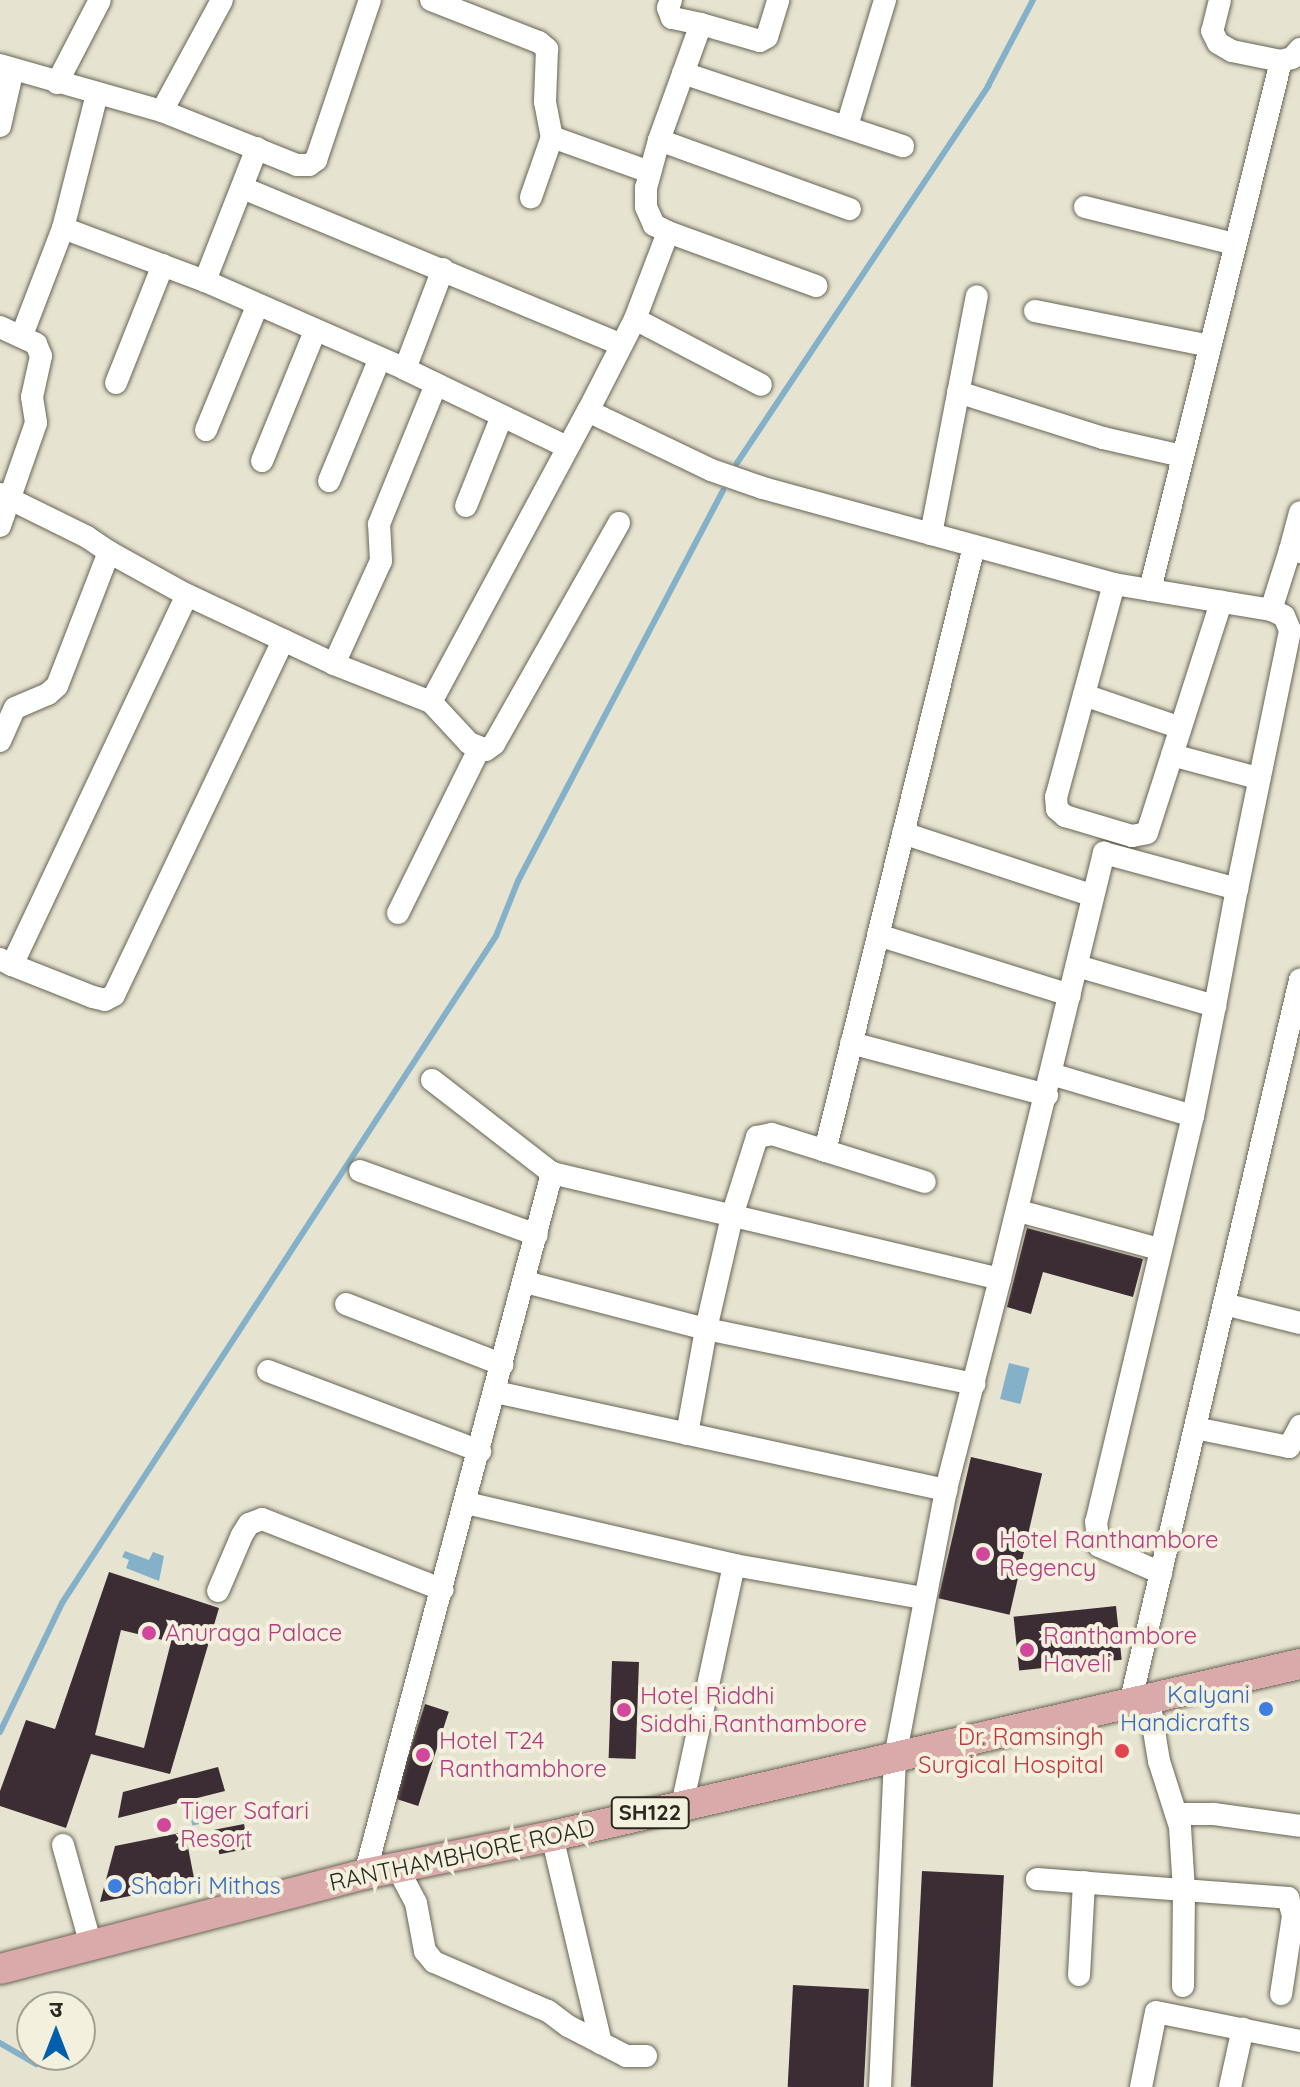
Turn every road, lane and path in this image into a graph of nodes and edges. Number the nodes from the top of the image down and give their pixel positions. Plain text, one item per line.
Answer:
1 (100, 0) edge
2 (222, 0) edge
3 (370, 0) edge
4 (431, 0) edge
5 (671, 0) edge
6 (778, 0) edge
7 (885, 0) edge
8 (1220, 0) edge
9 (701, 24) junction
10 (1291, 55) edge
11 (7, 67) edge
12 (683, 73) junction
13 (57, 83) junction
14 (97, 94) junction
15 (162, 111) junction
16 (0, 126) edge
17 (847, 126) junction
18 (552, 137) junction
19 (659, 140) junction
20 (903, 146) dead end
21 (257, 148) junction
22 (650, 172) junction
23 (243, 188) junction
24 (531, 197) dead end
25 (1085, 207) dead end
26 (850, 209) dead end
27 (63, 228) junction
28 (668, 232) junction
29 (1235, 244) junction
30 (163, 265) junction
31 (443, 269) junction
32 (205, 281) junction
33 (816, 286) dead end
34 (977, 296) dead end
35 (257, 306) junction
36 (1035, 311) dead end
37 (635, 319) junction
38 (0, 327) edge
39 (315, 331) junction
40 (22, 335) junction
41 (620, 344) junction
42 (1210, 346) junction
43 (380, 358) junction
44 (405, 369) junction
45 (116, 383) dead end
46 (436, 384) junction
47 (761, 385) dead end
48 (958, 392) junction
49 (588, 411) junction
50 (502, 416) junction
51 (206, 430) dead end
52 (567, 447) junction
53 (1182, 456) junction
54 (262, 461) dead end
55 (329, 481) dead end
56 (5, 497) edge
57 (466, 506) dead end
58 (1300, 512) edge
59 (619, 523) dead end
60 (0, 526) edge
61 (931, 534) junction
62 (974, 546) junction
63 (1295, 551) edge
64 (109, 552) junction
65 (1114, 584) junction
66 (1150, 590) junction
67 (187, 595) junction
68 (1221, 602) junction
69 (1271, 610) junction
70 (283, 640) junction
71 (334, 664) junction
72 (1084, 695) junction
73 (431, 702) junction
74 (1181, 728) junction
75 (0, 741) edge
76 (479, 749) junction
77 (1172, 755) junction
78 (1258, 778) junction
79 (1109, 830) junction
80 (903, 833) junction
81 (1104, 853) junction
82 (1237, 889) junction
83 (1093, 896) junction
84 (398, 913) dead end
85 (878, 935) junction
86 (6, 962) edge
87 (1077, 966) junction
88 (1300, 980) edge
89 (1070, 995) junction
90 (1215, 1006) junction
91 (851, 1043) junction
92 (432, 1080) dead end
93 (1049, 1084) junction
94 (1193, 1116) junction
95 (825, 1151) junction
96 (360, 1171) dead end
97 (552, 1173) junction
98 (925, 1182) dead end
99 (1019, 1211) junction
100 (732, 1216) junction
101 (537, 1235) junction
102 (1159, 1249) junction
103 (1000, 1279) junction
104 (525, 1282) junction
105 (346, 1304) dead end
106 (1224, 1304) junction
107 (1300, 1323) edge
108 (706, 1329) junction
109 (503, 1365) junction
110 (268, 1371) dead end
111 (974, 1384) junction
112 (496, 1392) junction
113 (1300, 1426) edge
114 (1195, 1428) junction
115 (687, 1434) junction
116 (480, 1451) junction
117 (946, 1490) junction
118 (466, 1503) junction
119 (734, 1565) junction
120 (1161, 1573) junction
121 (443, 1590) junction
122 (218, 1591) dead end
123 (924, 1598) junction
124 (1300, 1664) edge
125 (1140, 1702) junction
126 (895, 1758) junction
127 (682, 1806) junction
128 (1176, 1814) junction
129 (1300, 1826) edge
130 (552, 1836) junction
131 (63, 1845) dead end
132 (398, 1869) junction
133 (365, 1874) junction
134 (1037, 1879) dead end
135 (1084, 1882) junction
136 (1184, 1891) junction
137 (91, 1945) junction
138 (1, 1969) edge
139 (1079, 1975) dead end
140 (1183, 1986) dead end
141 (1281, 1994) dead end
142 (1243, 2028) junction
143 (1300, 2041) edge
144 (601, 2043) junction
145 (646, 2056) dead end
146 (880, 2087) edge
147 (1141, 2087) edge
148 (1230, 2087) edge

1 - 13 street
2 - 15 street
3 - 21 street
4 - 18 street
5 - 9 street
6 - 9 street
7 - 17 street
8 - 10 street
9 - 12 street
10 - 29 street
11 - 13 street
11 - 16 street
12 - 17 street
12 - 19 street
13 - 14 street
14 - 15 street
14 - 27 street
15 - 21 street
17 - 20 street
18 - 22 street
18 - 24 street
19 - 22 street
19 - 26 street
21 - 23 street
22 - 28 street
23 - 31 street
23 - 32 street
25 - 29 street
27 - 30 street
27 - 40 street
28 - 33 street
28 - 37 street
29 - 42 street
30 - 32 street
30 - 45 street
31 - 41 street
31 - 44 street
32 - 35 street
34 - 48 street
35 - 39 street
35 - 51 street
36 - 42 street
37 - 41 street
37 - 47 street
38 - 40 street
39 - 43 street
39 - 54 street
40 - 56 street
41 - 49 street
42 - 53 street
43 - 44 street
43 - 55 street
44 - 46 street
46 - 50 street
46 - 71 street
48 - 53 street
48 - 61 street
49 - 52 street
49 - 61 street
50 - 52 street
50 - 57 street
52 - 73 street
53 - 66 street
56 - 60 street
56 - 64 street
58 - 63 street
59 - 76 street
61 - 62 street
62 - 65 street
62 - 80 street
63 - 69 street
64 - 67 street
64 - 75 street
65 - 66 street
65 - 72 street
66 - 68 street
67 - 70 street
67 - 86 street
68 - 69 street
68 - 74 street
69 - 78 street
70 - 71 street
70 - 86 street
71 - 73 street
72 - 74 street
72 - 79 street
73 - 76 street
74 - 77 street
76 - 84 street
77 - 78 street
77 - 79 street
78 - 82 street
79 - 81 street
80 - 83 street
80 - 85 street
81 - 82 street
81 - 83 street
82 - 90 street
83 - 87 street
85 - 89 street
85 - 91 street
87 - 89 street
87 - 90 street
88 - 106 street
89 - 93 street
90 - 94 street
91 - 93 street
91 - 95 street
92 - 97 street
93 - 94 street
93 - 99 street
94 - 102 street
95 - 98 street
95 - 100 street
96 - 101 street
97 - 100 street
97 - 101 street
99 - 102 street
99 - 103 street
100 - 103 street
100 - 108 street
101 - 104 street
102 - 120 street
103 - 111 street
104 - 108 street
104 - 109 street
105 - 109 street
106 - 107 street
106 - 114 street
108 - 111 street
108 - 115 street
109 - 112 street
110 - 116 street
111 - 117 street
112 - 115 street
112 - 116 street
113 - 114 street
114 - 120 street
115 - 117 street
116 - 118 street
117 - 123 street
118 - 119 street
118 - 121 street
119 - 123 street
119 - 127 street
120 - 125 street
121 - 122 street
121 - 133 street
123 - 126 street
124 - 125 main road, RANTHAMBHORE ROAD / SH122
125 - 126 main road, RANTHAMBHORE ROAD / SH122
125 - 128 street
126 - 127 main road, RANTHAMBHORE ROAD / SH122
126 - 146 street
127 - 130 main road, RANTHAMBHORE ROAD / SH122
128 - 129 street
128 - 136 street
130 - 132 main road, RANTHAMBHORE ROAD / SH122
130 - 144 street
131 - 137 street
132 - 133 main road, RANTHAMBHORE ROAD / SH122
132 - 144 street
133 - 137 main road, RANTHAMBHORE ROAD / SH122
134 - 135 street
135 - 136 street
135 - 139 street
136 - 140 street
136 - 141 street
137 - 138 main road, RANTHAMBHORE ROAD / SH122
142 - 143 street
142 - 147 street
142 - 148 street
144 - 145 street

